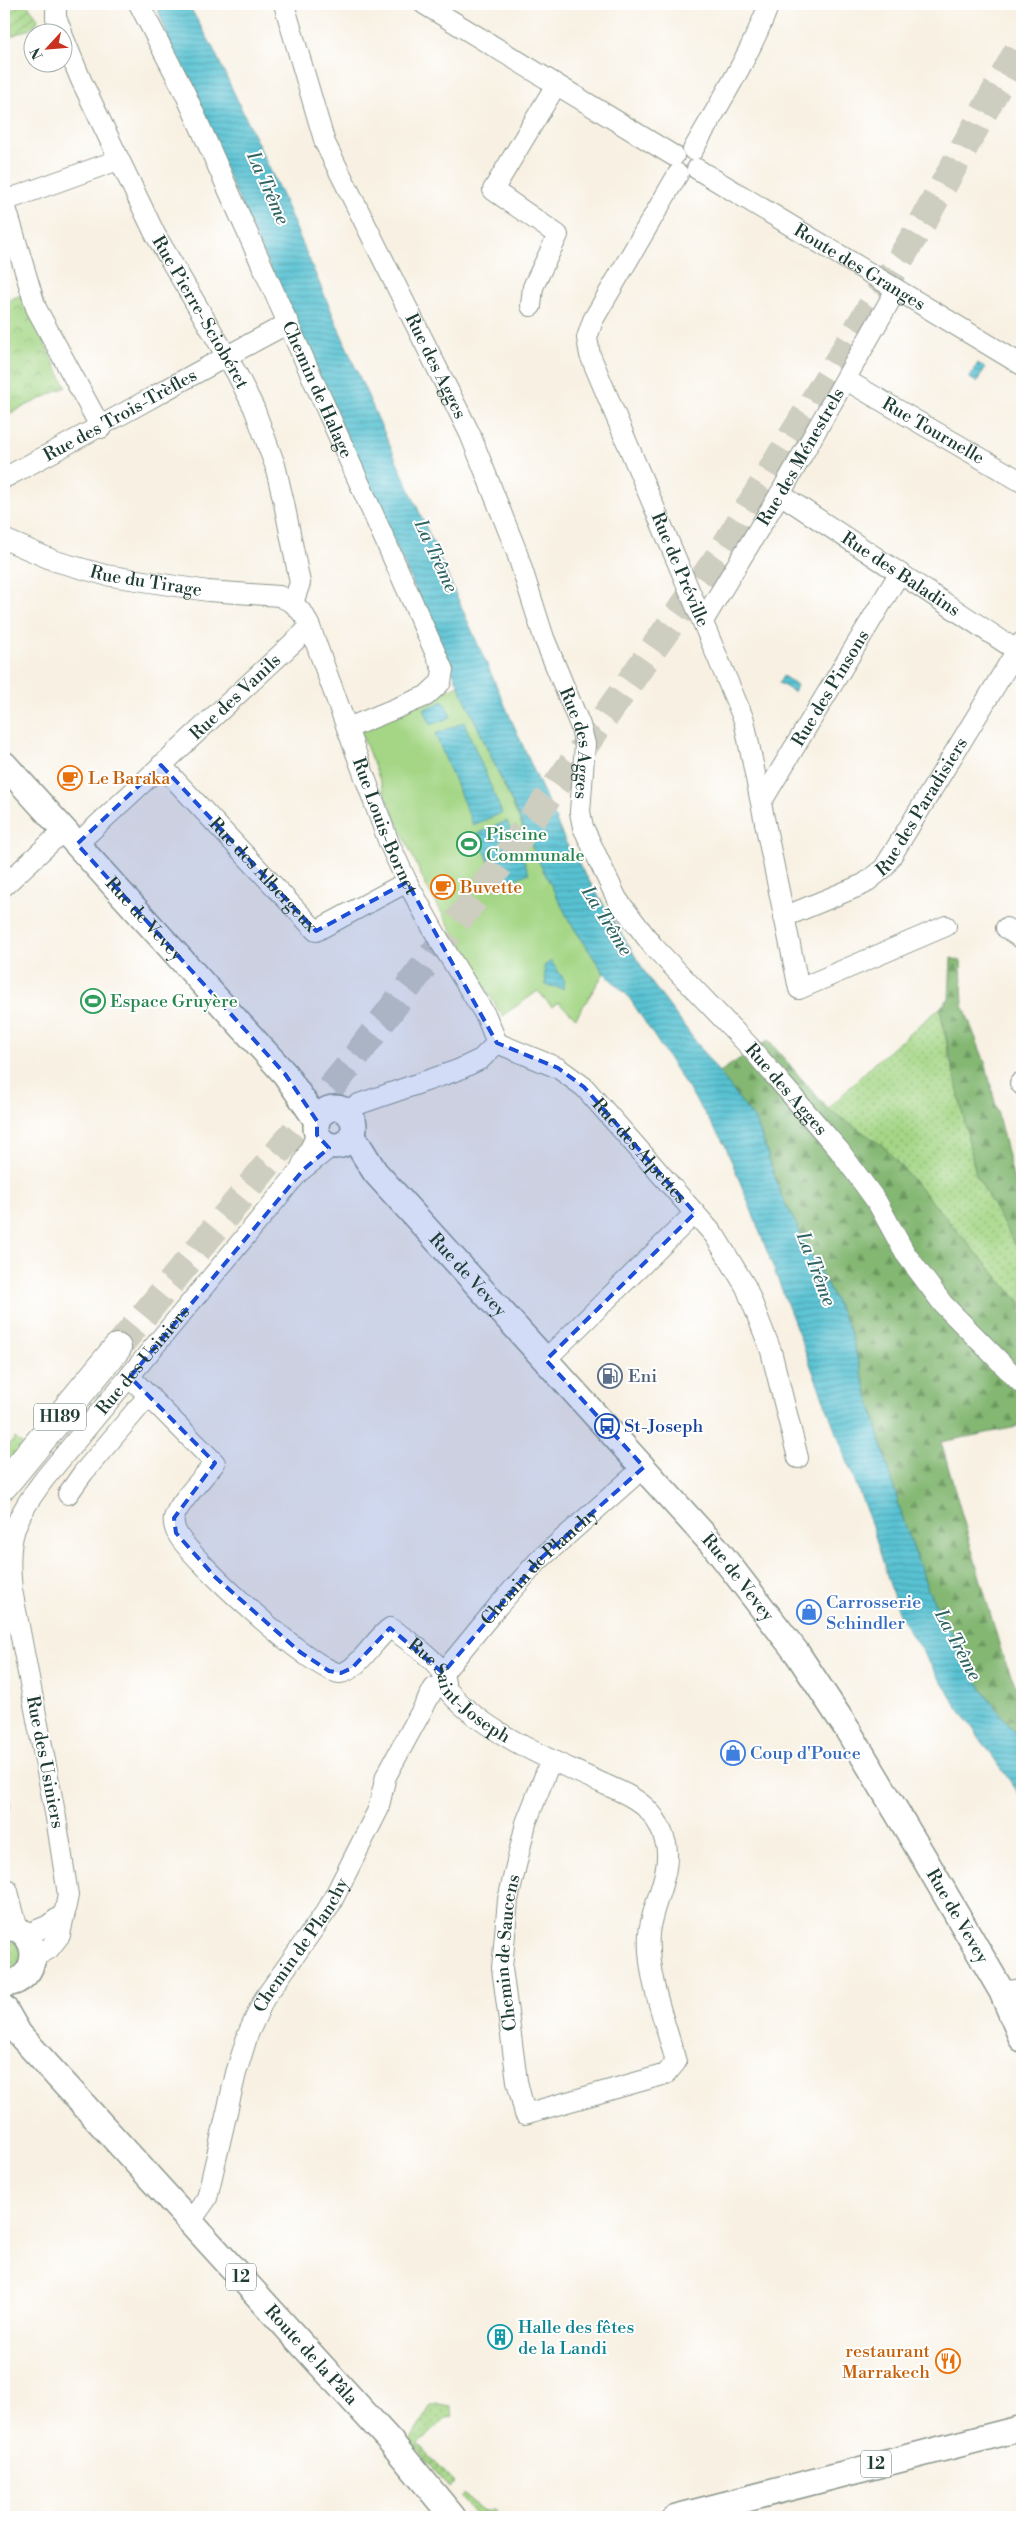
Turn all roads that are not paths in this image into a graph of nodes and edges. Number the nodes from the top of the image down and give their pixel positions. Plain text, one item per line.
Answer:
1 (56, 4) edge
2 (139, 4) edge
3 (284, 4) edge
4 (424, 4) edge
5 (770, 4) edge
6 (58, 22) edge
7 (72, 56) edge
8 (556, 85) junction
9 (118, 160) junction
10 (685, 162) junction
11 (4, 201) edge
12 (896, 290) junction
13 (531, 306) dead end
14 (289, 323) junction
15 (225, 356) junction
16 (1022, 365) edge
17 (846, 380) junction
18 (100, 428) junction
19 (4, 478) edge
20 (1022, 482) edge
21 (780, 494) junction
22 (4, 539) edge
23 (899, 574) junction
24 (293, 603) junction
25 (703, 621) junction
26 (310, 627) junction
27 (1021, 649) edge
28 (348, 728) junction
29 (4, 764) edge
30 (161, 764) junction
31 (762, 801) junction
32 (71, 837) junction
33 (408, 882) junction
34 (4, 886) edge
35 (784, 917) junction
36 (946, 926) dead end
37 (1006, 928) dead end
38 (1022, 939) edge
39 (497, 1043) junction
40 (333, 1129) junction
41 (695, 1213) junction
42 (117, 1348) tunnel mouth
43 (546, 1359) junction
44 (130, 1377) junction
45 (1022, 1384) edge
46 (149, 1395) junction
47 (798, 1458) dead end
48 (644, 1467) junction
49 (4, 1485) edge
50 (68, 1494) dead end
51 (444, 1679) junction
52 (551, 1760) junction
53 (4, 1892) edge
54 (19, 1936) edge
55 (11, 1982) edge
56 (1012, 1990) edge
57 (4, 2008) edge
58 (1022, 2039) edge
59 (31, 2045) junction
60 (587, 2096) joint
61 (191, 2221) junction
62 (1022, 2428) edge
63 (454, 2515) edge
64 (676, 2517) edge

1 - 6 street, Rue Pierre-Sciobéret
2 - 14 street, Chemin de Halage
3 - 45 street, Rue des Agges
4 - 8 street, Route des Granges
5 - 10 street
7 - 9 street, Rue Pierre-Sciobéret
8 - 10 street, Route des Granges
8 - 13 street
9 - 11 street
9 - 15 street, Rue Pierre-Sciobéret
10 - 12 street, Route des Granges
10 - 25 street, Rue de Préville
11 - 18 street
12 - 16 street, Route des Granges
12 - 17 street, Rue des Ménestrels
14 - 15 street, Rue des Trois-Trèfles
14 - 28 street, Chemin de Halage
15 - 18 street, Rue des Trois-Trèfles
15 - 24 street, Rue Pierre-Sciobéret
17 - 20 street, Rue Tournelle
17 - 21 street, Rue des Ménestrels
18 - 19 street, Rue des Trois-Trèfles
21 - 23 street, Rue des Baladins
21 - 25 street, Rue des Ménestrels
22 - 24 street, Rue du Tirage
23 - 27 street, Rue des Baladins
23 - 31 street, Rue des Pinsons
24 - 26 street, Rue Louis-Bornet
25 - 31 street, Rue de Préville
26 - 28 street, Rue Louis-Bornet
26 - 30 street, Rue des Vanils
27 - 35 street, Rue des Paradisiers
28 - 33 street, Rue Louis-Bornet
29 - 32 main road, Rue de Vevey
30 - 32 street, Rue des Vanils
30 - 33 street, Rue des Albergeux
31 - 35 street, Rue de Préville
32 - 34 street, Rue des Vanils
32 - 40 main road, Rue de Vevey
33 - 39 street, Rue Louis-Bornet
35 - 36 street, Rue de Préville
37 - 38 street
39 - 40 street
39 - 41 street, Rue des Alpettes
40 - 43 main road, Rue de Vevey
40 - 44 street, Rue des Usiniers
41 - 43 street
41 - 47 street, Rue des Alpettes
42 - 49 highway, H189
43 - 48 main road, Rue de Vevey
44 - 46 street, Rue Saint-Joseph
44 - 54 street, Rue des Usiniers
46 - 50 street
46 - 51 street, Rue Saint-Joseph
48 - 51 street, Chemin de Planchy
48 - 56 main road, Rue de Vevey
51 - 52 street, Rue Saint-Joseph
51 - 61 street, Chemin de Planchy
52 - 60 street, Chemin de Saucens
52 - 60 street, Rue Saint-Joseph
53 - 54 highway
54 - 55 main road, 12
55 - 59 main road, Route de la Pâla / 12
56 - 58 main road, Rue de Vevey
57 - 59 main road, Route de la Pâla / 12
59 - 61 main road, Route de la Pâla / 12
61 - 63 main road, Route de la Pâla / 12
62 - 64 main road, 12

